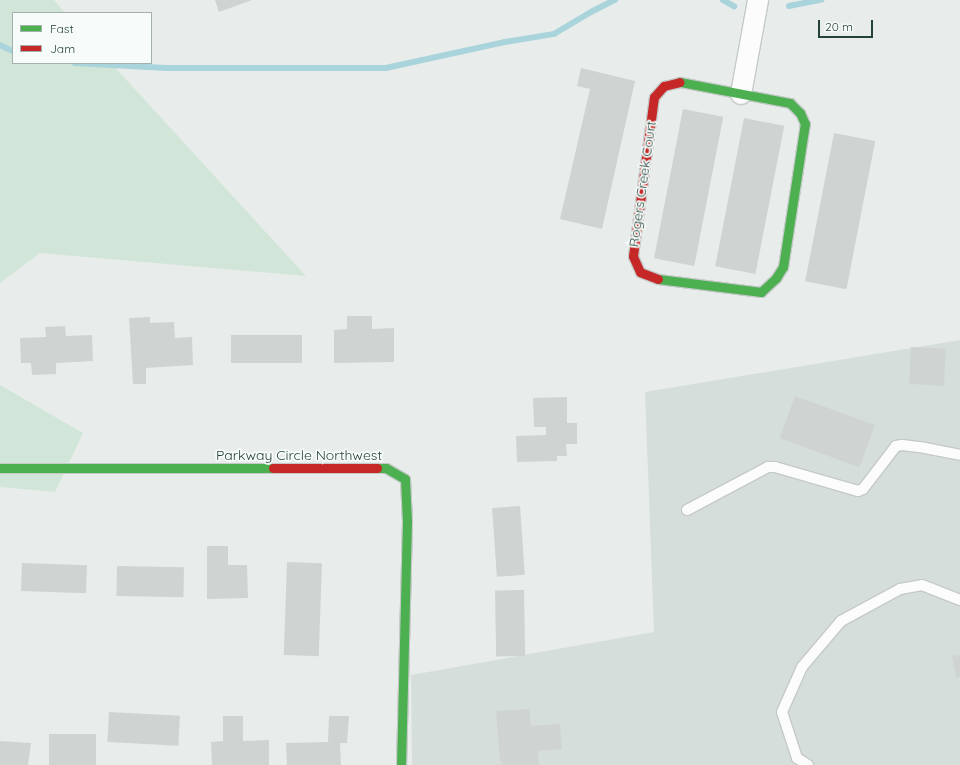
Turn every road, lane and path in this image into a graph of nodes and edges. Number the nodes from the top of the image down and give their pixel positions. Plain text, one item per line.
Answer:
1 (758, 0) edge
2 (741, 94) junction
3 (960, 456) edge
4 (0, 468) edge
5 (687, 510) dead end
6 (960, 600) edge
7 (401, 765) edge
8 (808, 765) edge

1 - 2 street
2 - 2 street, Rogers Creek Court
3 - 5 lane
4 - 7 street, Parkway Circle Northwest
6 - 8 lane

